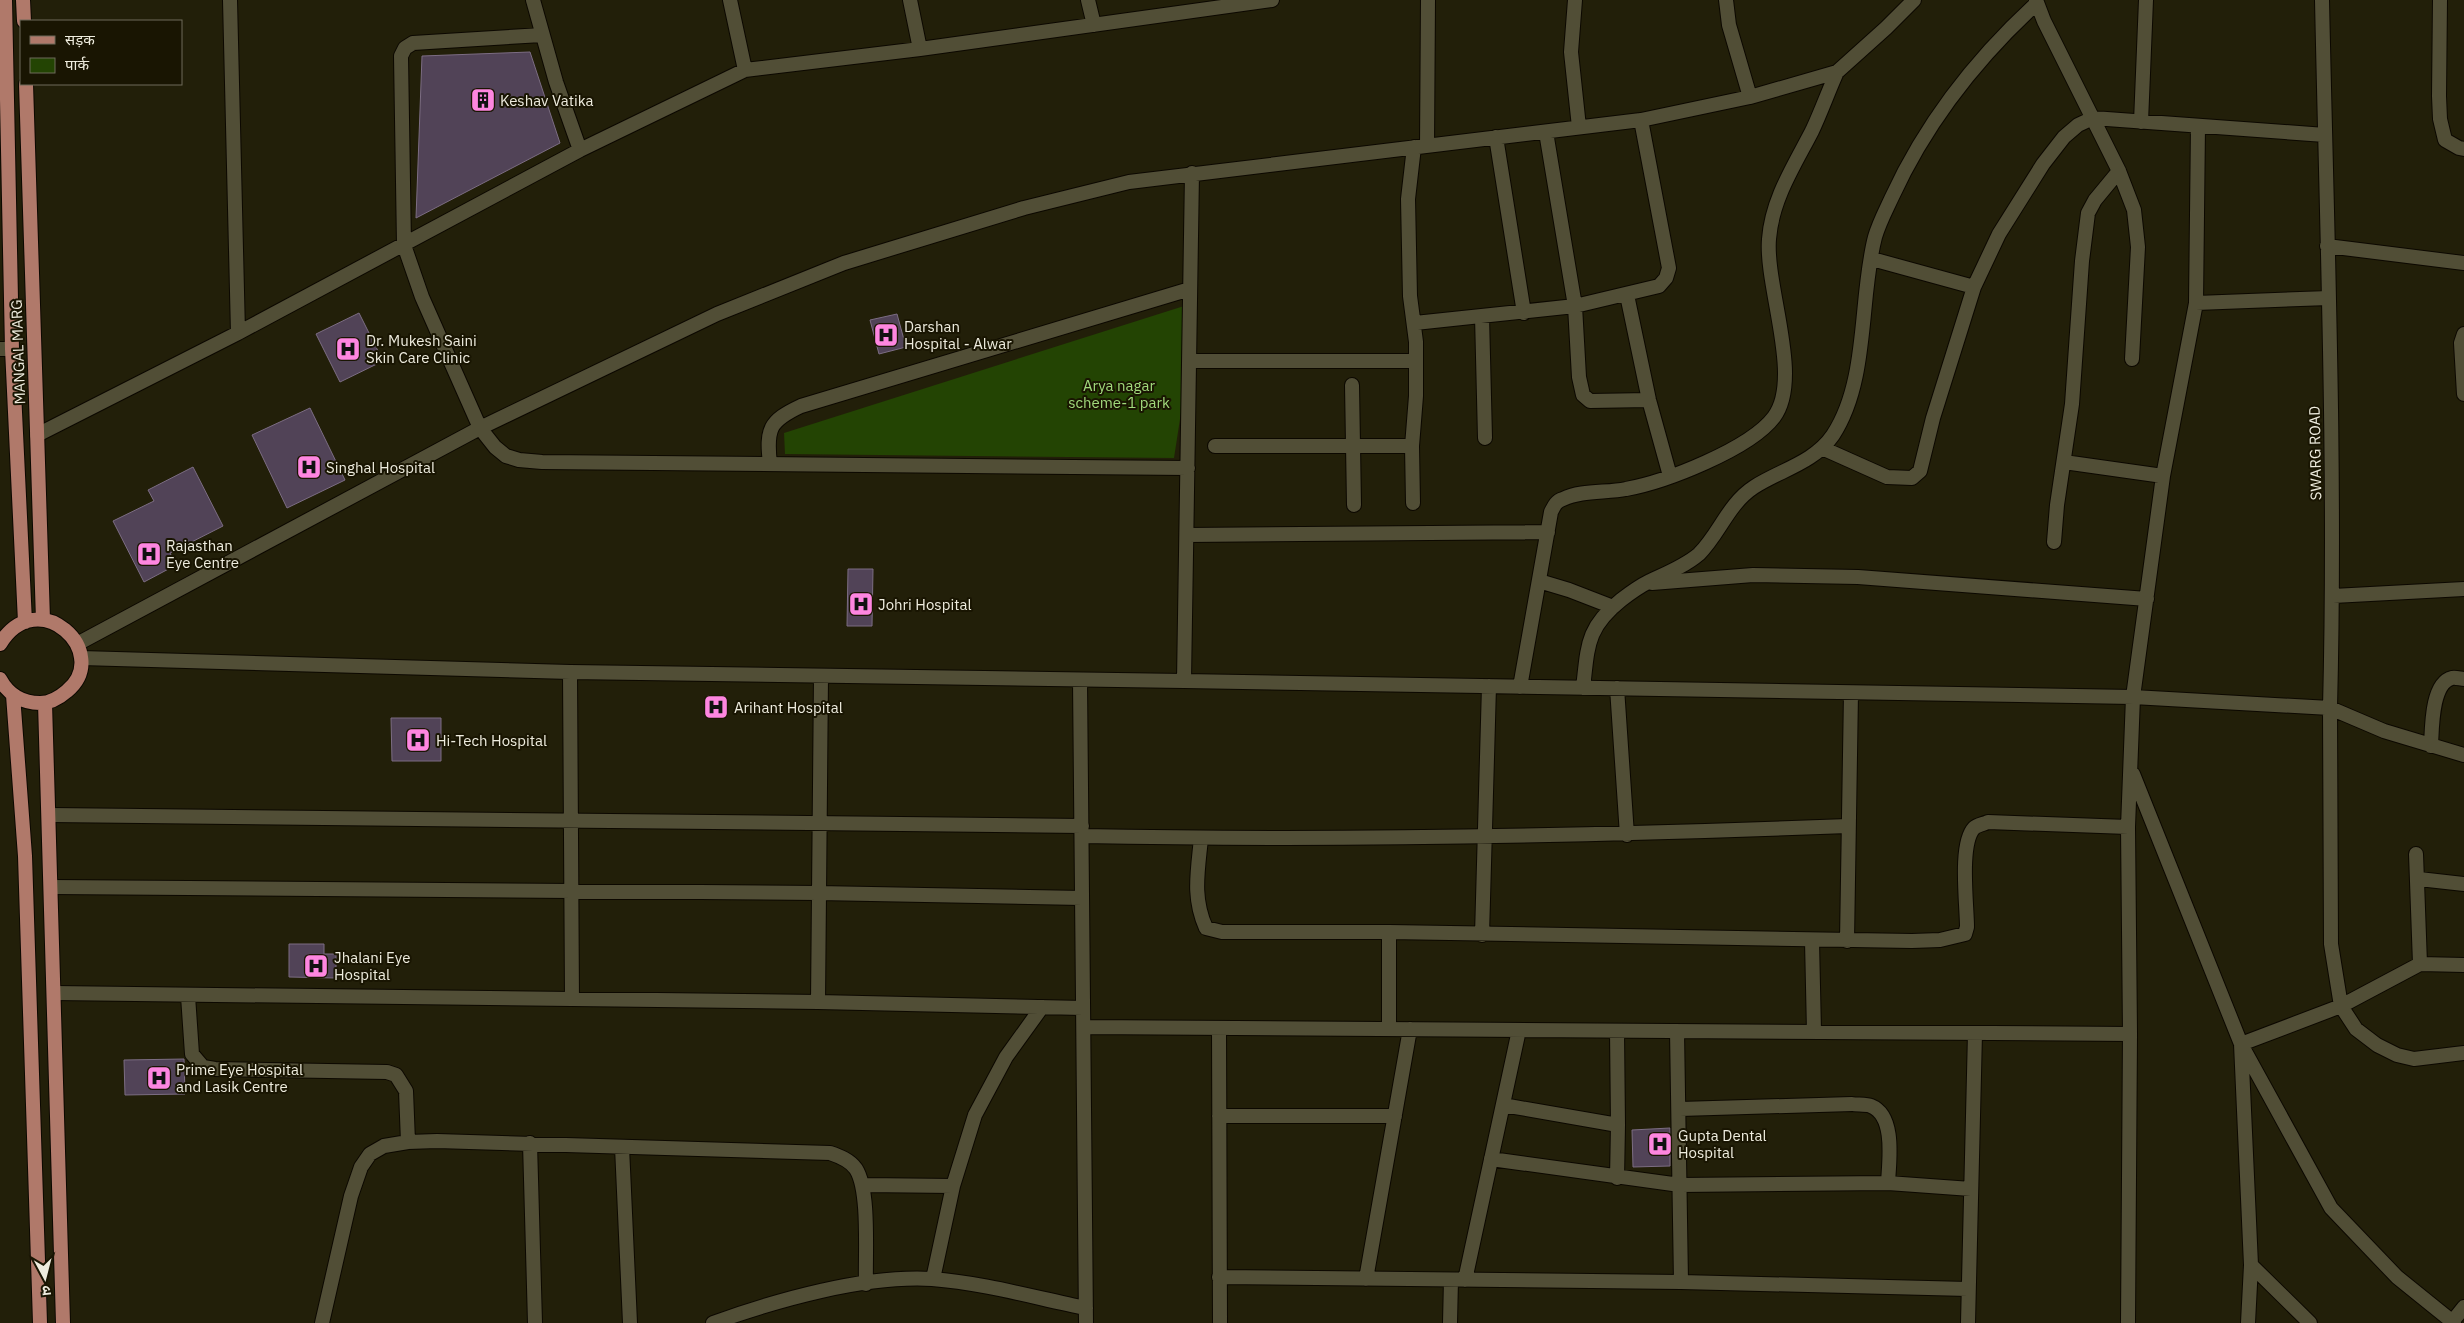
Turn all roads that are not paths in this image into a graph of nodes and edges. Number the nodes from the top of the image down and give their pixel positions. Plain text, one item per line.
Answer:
1 (5, 0) edge
2 (23, 0) edge
3 (230, 0) edge
4 (533, 0) edge
5 (730, 0) edge
6 (910, 0) edge
7 (1088, 0) edge
8 (1272, 0) edge
9 (1428, 0) edge
10 (1575, 0) edge
11 (1726, 0) edge
12 (1914, 0) edge
13 (2146, 0) edge
14 (2322, 0) edge
15 (2440, 0) edge
16 (2037, 2) edge
17 (24, 20) edge
18 (1094, 25) junction
19 (542, 35) junction
20 (920, 49) junction
21 (745, 70) junction
22 (1837, 72) junction
23 (26, 85) edge
24 (1750, 97) junction
25 (2092, 118) junction
26 (1641, 120) junction
27 (2141, 122) junction
28 (2198, 126) junction
29 (1579, 127) junction
30 (1546, 132) junction
31 (2325, 135) junction
32 (1496, 137) junction
33 (1421, 146) junction
34 (2464, 148) edge
35 (580, 150) junction
36 (2119, 171) junction
37 (1192, 173) junction
38 (404, 245) junction
39 (2327, 246) junction
40 (1872, 259) junction
41 (2464, 264) edge
42 (1974, 287) junction
43 (1190, 289) junction
44 (1627, 295) junction
45 (2329, 298) junction
46 (2196, 303) junction
47 (1575, 306) junction
48 (1524, 313) junction
49 (1482, 316) junction
50 (1415, 323) junction
51 (238, 333) junction
52 (2464, 334) edge
53 (6, 349) edge
54 (2132, 359) dead end
55 (1189, 361) junction
56 (1416, 361) junction
57 (1352, 385) dead end
58 (2464, 394) edge
59 (1649, 400) junction
60 (480, 428) junction
61 (37, 435) junction
62 (1485, 438) dead end
63 (1215, 446) dead end
64 (1353, 446) junction
65 (1412, 446) junction
66 (1822, 448) junction
67 (2064, 462) junction
68 (770, 464) junction
69 (1188, 468) junction
70 (1670, 476) junction
71 (2163, 476) junction
72 (1414, 503) dead end
73 (1354, 505) dead end
74 (1548, 532) junction
75 (1187, 535) junction
76 (2054, 542) dead end
77 (1539, 582) junction
78 (1644, 584) junction
79 (2464, 589) edge
80 (2333, 596) junction
81 (2147, 598) junction
82 (1613, 607) junction
83 (43, 620) junction
84 (24, 622) junction
85 (0, 644) edge
86 (77, 644) junction
87 (81, 658) junction
88 (570, 672) junction
89 (821, 677) junction
90 (0, 678) edge
91 (2464, 679) edge
92 (1080, 680) junction
93 (1184, 681) junction
94 (1489, 686) junction
95 (1520, 687) junction
96 (1583, 688) junction
97 (1617, 688) junction
98 (1851, 693) junction
99 (13, 695) junction
100 (2133, 698) junction
101 (45, 703) junction
102 (2330, 708) junction
103 (2431, 746) junction
104 (2464, 755) edge
105 (2131, 769) junction
106 (50, 816) junction
107 (571, 821) junction
108 (819, 822) junction
109 (1848, 826) junction
110 (2128, 828) junction
111 (1082, 831) junction
112 (1627, 835) junction
113 (1486, 837) junction
114 (1201, 838) junction
115 (2416, 854) dead end
116 (2418, 879) junction
117 (2464, 884) edge
118 (51, 887) junction
119 (571, 891) junction
120 (818, 893) junction
121 (1082, 898) junction
122 (1389, 932) junction
123 (1482, 935) junction
124 (1812, 940) junction
125 (1847, 941) junction
126 (2420, 964) junction
127 (2464, 965) edge
128 (54, 993) junction
129 (188, 996) junction
130 (572, 999) junction
131 (818, 1002) junction
132 (2341, 1006) junction
133 (1042, 1007) junction
134 (1083, 1008) junction
135 (1084, 1027) junction
136 (1219, 1028) junction
137 (1389, 1029) junction
138 (1410, 1030) junction
139 (1519, 1030) junction
140 (1617, 1031) junction
141 (1678, 1031) junction
142 (1814, 1032) junction
143 (1975, 1033) junction
144 (2130, 1034) junction
145 (2242, 1044) junction
146 (2464, 1053) edge
147 (1503, 1105) junction
148 (1680, 1109) junction
149 (1219, 1116) junction
150 (1395, 1116) junction
151 (1618, 1125) junction
152 (408, 1142) junction
153 (530, 1143) junction
154 (622, 1147) junction
155 (1491, 1160) junction
156 (1617, 1178) junction
157 (1888, 1183) junction
158 (864, 1185) junction
159 (1680, 1185) junction
160 (954, 1186) junction
161 (1971, 1188) junction
162 (2251, 1265) junction
163 (1220, 1277) junction
164 (933, 1279) junction
165 (1366, 1279) junction
166 (1458, 1280) junction
167 (1681, 1282) junction
168 (866, 1284) junction
169 (1968, 1290) junction
170 (2464, 1307) edge
171 (758, 1308) junction
172 (1086, 1308) junction
173 (2453, 1322) edge
174 (40, 1323) edge
175 (63, 1323) edge
176 (322, 1323) edge
177 (535, 1323) edge
178 (630, 1323) edge
179 (713, 1323) edge
180 (758, 1323) edge
181 (1086, 1323) edge
182 (1220, 1323) edge
183 (1450, 1323) edge
184 (1968, 1323) edge
185 (2128, 1323) edge
186 (2248, 1323) edge
187 (2310, 1323) edge

1 - 53 main road, MANGAL MARG
2 - 17 main road
3 - 51 street
4 - 19 street
5 - 21 street
6 - 20 street
7 - 18 street
8 - 18 street
9 - 33 street
10 - 29 street
11 - 24 street
12 - 22 street
13 - 27 street
14 - 31 street, SWARG ROAD
15 - 34 street
16 - 25 street
16 - 40 street
18 - 20 street
19 - 35 street
19 - 38 street
20 - 21 street
21 - 35 street
22 - 24 street
22 - 70 street
23 - 61 main road, MANGAL MARG
24 - 26 street
25 - 27 street
25 - 36 street
25 - 42 street
26 - 29 street
26 - 44 street
27 - 28 street
28 - 31 street
28 - 46 street
29 - 30 street
30 - 32 street
30 - 47 street
31 - 39 street, SWARG ROAD
32 - 33 street
32 - 48 street
33 - 37 street
33 - 50 street
35 - 38 street
36 - 54 street
36 - 67 street
37 - 43 street
37 - 60 street
38 - 51 street
38 - 60 street
39 - 41 street
39 - 45 street, SWARG ROAD
40 - 42 street
40 - 66 street
42 - 66 street
43 - 55 street
43 - 68 street
44 - 47 street
44 - 59 street
45 - 46 street
45 - 80 street, SWARG ROAD
46 - 71 street
47 - 48 street
47 - 59 street
48 - 49 street
49 - 50 street
49 - 62 street
50 - 56 street
51 - 61 street
52 - 58 street
53 - 84 main road, MANGAL MARG
55 - 56 street
55 - 69 street
56 - 65 street
57 - 64 street
59 - 70 street
60 - 68 street
60 - 86 street
61 - 83 main road, MANGAL MARG
63 - 64 street
64 - 65 street
64 - 73 street
65 - 72 street
66 - 78 street
67 - 71 street
67 - 76 street
68 - 69 street
69 - 75 street
70 - 74 street
71 - 81 street
74 - 75 street
74 - 77 street
75 - 93 street
77 - 82 street
77 - 95 street
78 - 81 street
78 - 82 street
79 - 80 street
80 - 102 street, SWARG ROAD
81 - 100 street
82 - 96 street
83 - 84 main road
83 - 86 main road
84 - 85 main road
86 - 87 main road
87 - 88 street
87 - 101 main road
88 - 89 street
88 - 107 street
89 - 92 street
89 - 108 street
90 - 99 main road
91 - 103 street
92 - 93 street
92 - 111 street
93 - 94 street
94 - 95 street
94 - 113 street
95 - 96 street
96 - 97 street
97 - 98 street
97 - 112 street
98 - 100 street
98 - 109 street
99 - 101 main road
99 - 174 main road
100 - 102 street
100 - 105 street
101 - 106 main road
102 - 103 street
102 - 132 street, SWARG ROAD
103 - 104 street
105 - 110 street
105 - 145 street
106 - 107 street
106 - 118 main road
107 - 108 street
107 - 119 street
108 - 111 street
108 - 120 street
109 - 112 street
109 - 125 street
110 - 125 street
110 - 144 street
111 - 114 street
111 - 121 street
112 - 113 street
113 - 114 street
113 - 123 street
114 - 122 street
115 - 116 street
116 - 117 street
116 - 126 street
118 - 119 street
118 - 128 main road
119 - 120 street
119 - 130 street
120 - 121 street
120 - 131 street
121 - 134 street
122 - 123 street
122 - 137 street
123 - 124 street
124 - 125 street
124 - 142 street
126 - 127 street
126 - 132 street
128 - 129 street
128 - 175 main road
129 - 130 street
129 - 152 street
130 - 131 street
131 - 133 street
132 - 145 street
132 - 146 street
133 - 134 street
133 - 160 street
134 - 135 street
135 - 136 street
135 - 172 street
136 - 137 street
136 - 149 street
137 - 138 street
138 - 139 street
138 - 150 street
139 - 140 street
139 - 147 street
140 - 141 street
140 - 151 street
141 - 142 street
141 - 148 street
142 - 143 street
143 - 144 street
143 - 161 street
144 - 185 street
145 - 162 street
145 - 173 street
147 - 151 street
147 - 155 street
148 - 157 street
148 - 159 street
149 - 150 street
149 - 163 street
150 - 165 street
151 - 156 street
152 - 153 street
152 - 176 street
153 - 154 street
153 - 177 street
154 - 158 street
154 - 178 street
155 - 156 street
155 - 166 street
156 - 159 street
157 - 159 street
157 - 161 street
158 - 160 street
158 - 168 street
159 - 167 street
160 - 164 street
161 - 169 street
162 - 186 street
162 - 187 street
163 - 165 street
163 - 182 street
164 - 168 street
164 - 172 street
165 - 166 street
166 - 167 street
166 - 183 street
167 - 169 street
168 - 171 street
169 - 184 street
170 - 173 street
171 - 179 street
171 - 180 street
172 - 181 street

